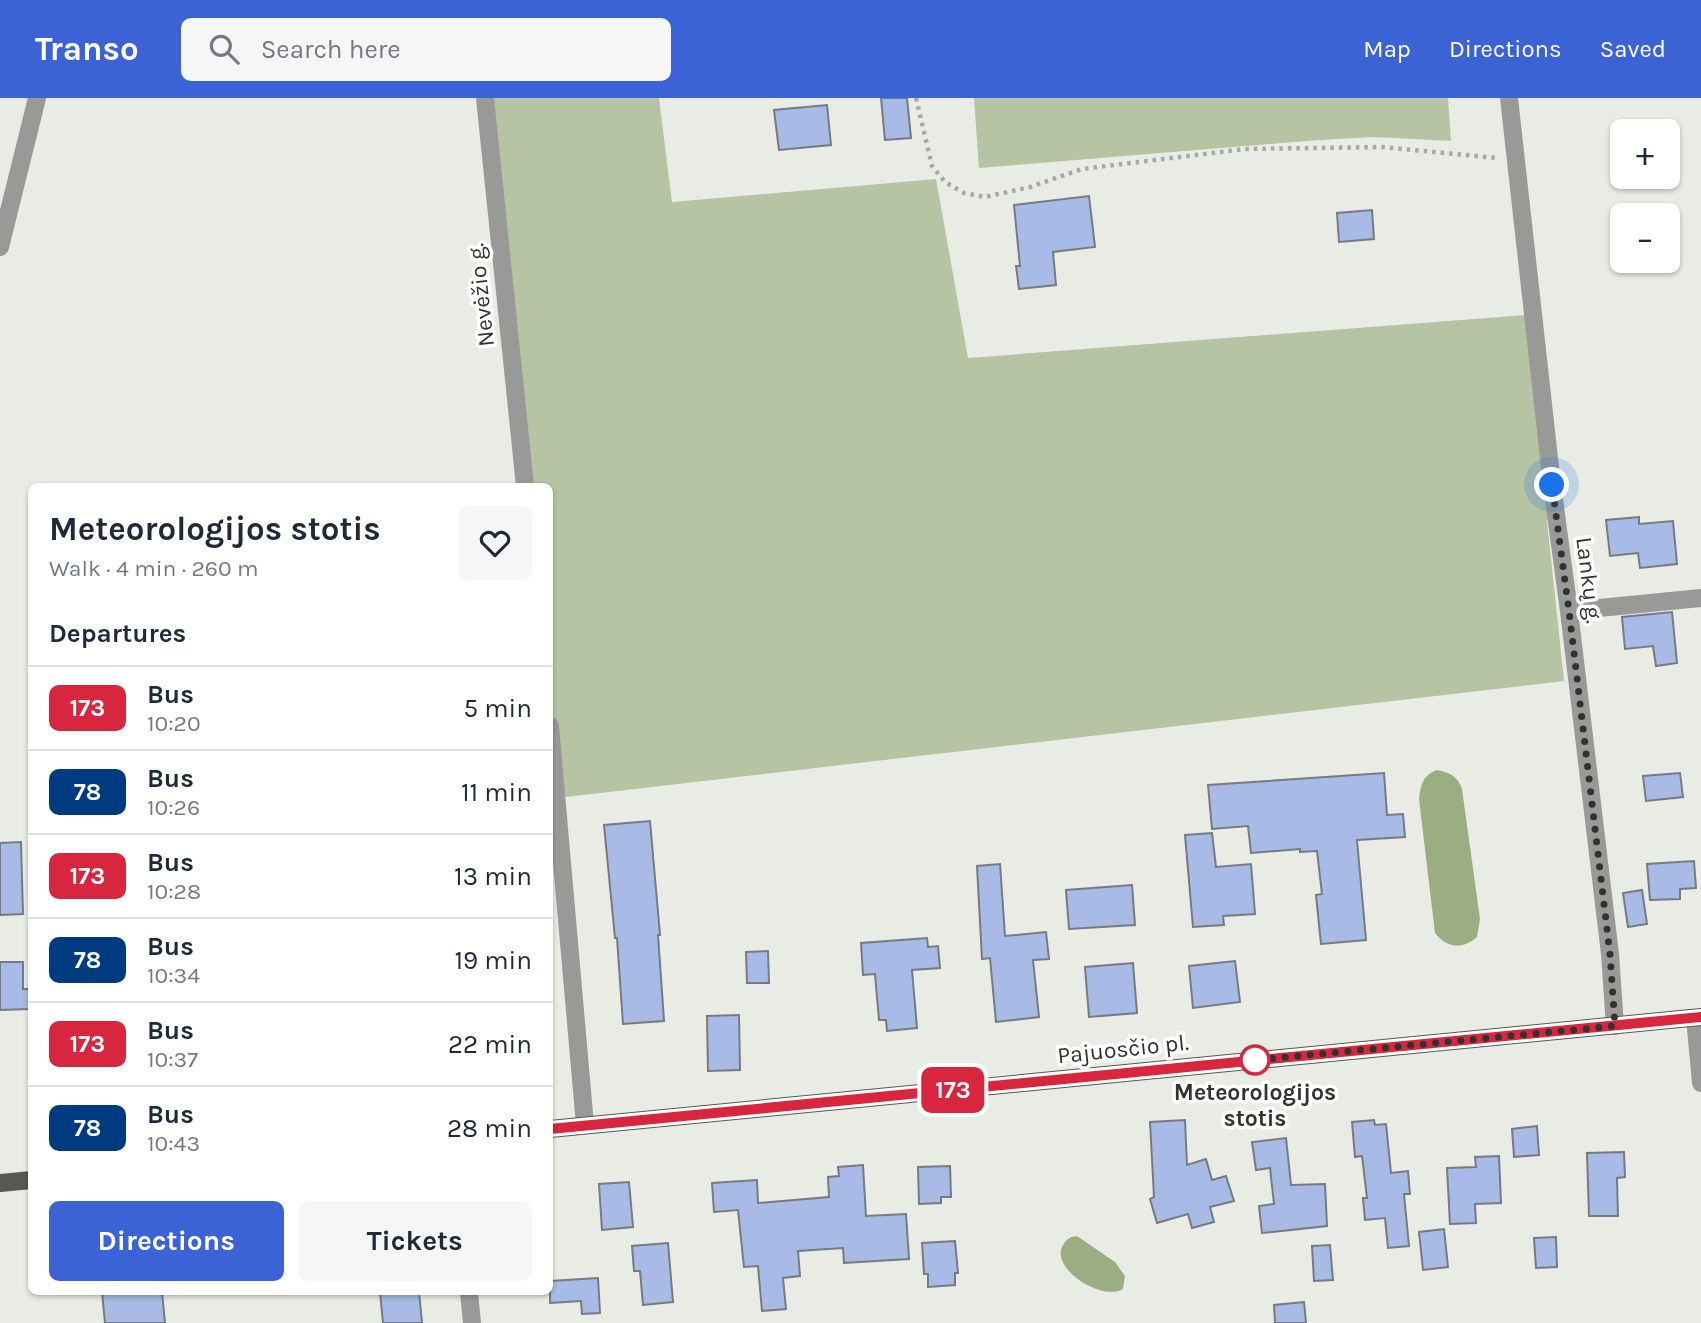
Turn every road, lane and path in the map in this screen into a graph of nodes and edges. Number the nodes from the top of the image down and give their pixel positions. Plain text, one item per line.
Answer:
1 (37, 98) edge
2 (485, 98) edge
3 (916, 98) edge
4 (1508, 98) edge
5 (1516, 160) junction
6 (0, 247) edge
7 (525, 483) edge
8 (1701, 598) edge
9 (1569, 611) junction
10 (553, 760) edge
11 (1698, 1018) edge
12 (1615, 1026) junction
13 (1701, 1083) edge
14 (585, 1125) junction
15 (553, 1129) edge
16 (28, 1180) edge
17 (0, 1183) edge
18 (469, 1295) edge
19 (472, 1323) edge

1 - 6 street
2 - 7 street, Nevėžio g.
3 - 5 path
4 - 5 street, Lankų g.
5 - 9 street, Lankų g.
8 - 9 street
9 - 12 street, Lankų g.
10 - 14 street
11 - 12 main road, Pajuosčio pl.
11 - 13 street
12 - 14 main road, Pajuosčio pl.
14 - 15 main road, Pajuosčio pl.
16 - 17 main road
18 - 19 street

